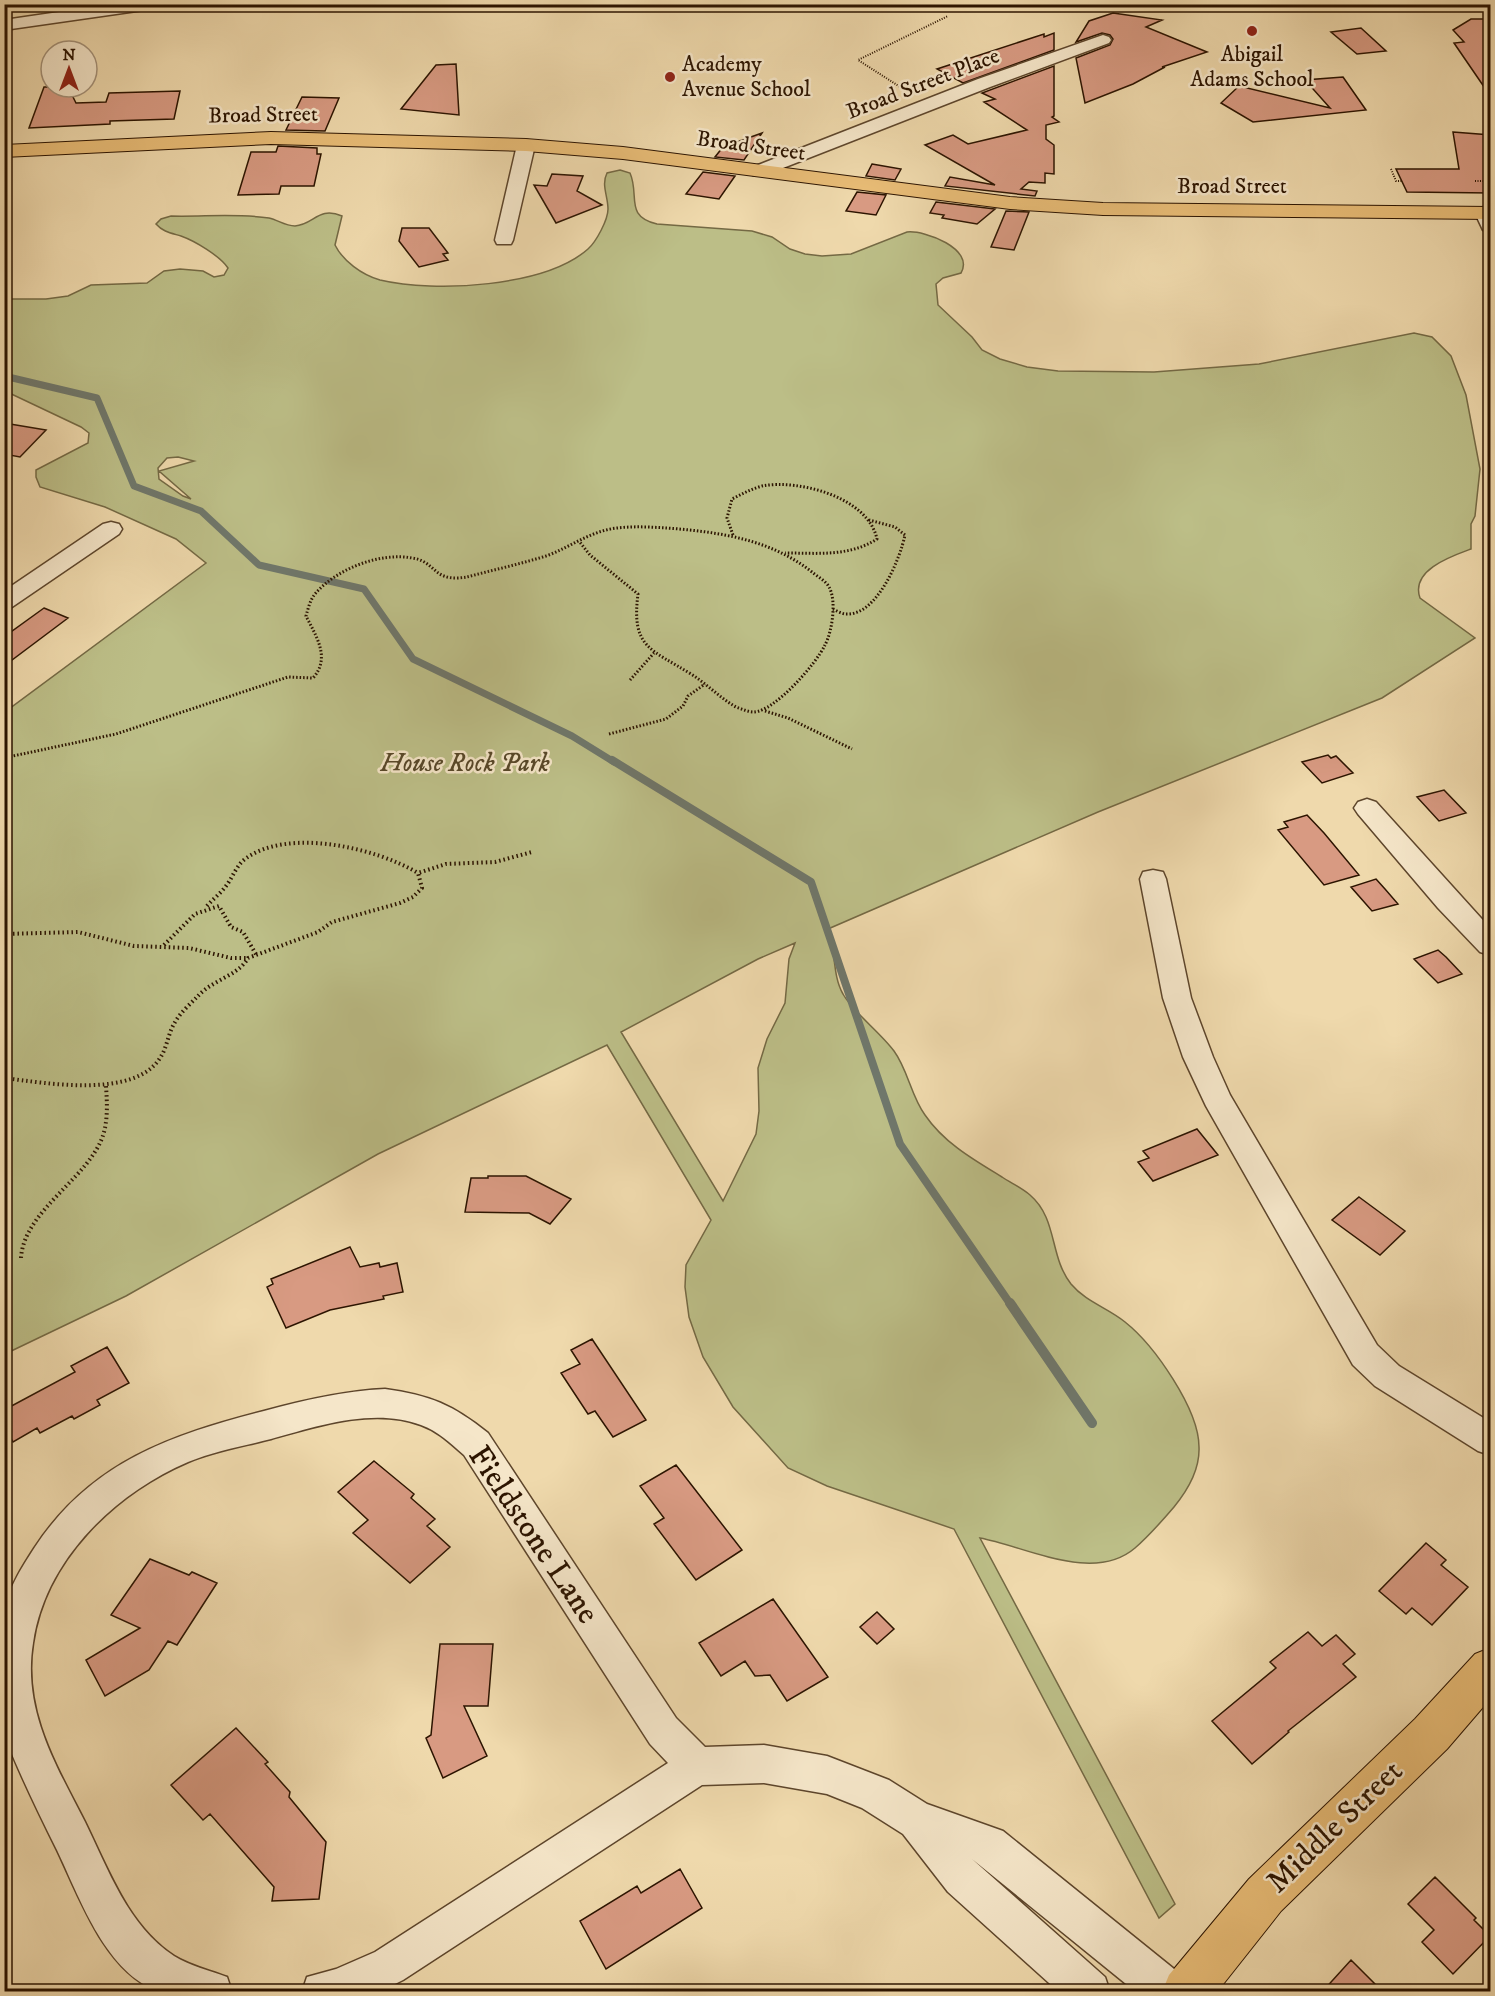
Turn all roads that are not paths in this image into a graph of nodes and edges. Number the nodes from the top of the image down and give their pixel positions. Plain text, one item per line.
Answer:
1 (151, 4) edge
2 (4, 8) edge
3 (25, 23) junction
4 (4, 25) edge
5 (1103, 40) dead end
6 (526, 145) junction
7 (4, 151) edge
8 (759, 171) junction
9 (1488, 217) edge
10 (504, 240) dead end
11 (111, 529) dead end
12 (10, 593) edge
13 (1367, 808) dead end
14 (1153, 879) dead end
15 (1491, 945) edge
16 (1491, 1440) edge
17 (1491, 1668) edge
18 (697, 1766) junction
19 (917, 1820) junction
20 (212, 1992) edge
21 (322, 1992) edge
22 (1090, 1992) edge
23 (1169, 1992) edge
24 (1186, 1992) edge

1 - 3 street
2 - 3 street
3 - 4 street
5 - 8 street, Broad Street Place
6 - 7 main road, Broad Street
6 - 8 main road, Broad Street
6 - 10 street
8 - 9 main road, Broad Street
11 - 12 street
13 - 15 street
14 - 16 street
17 - 24 main road, Middle Street
18 - 19 street
18 - 20 street, Fieldstone Lane
18 - 21 street
19 - 22 street
19 - 23 street

